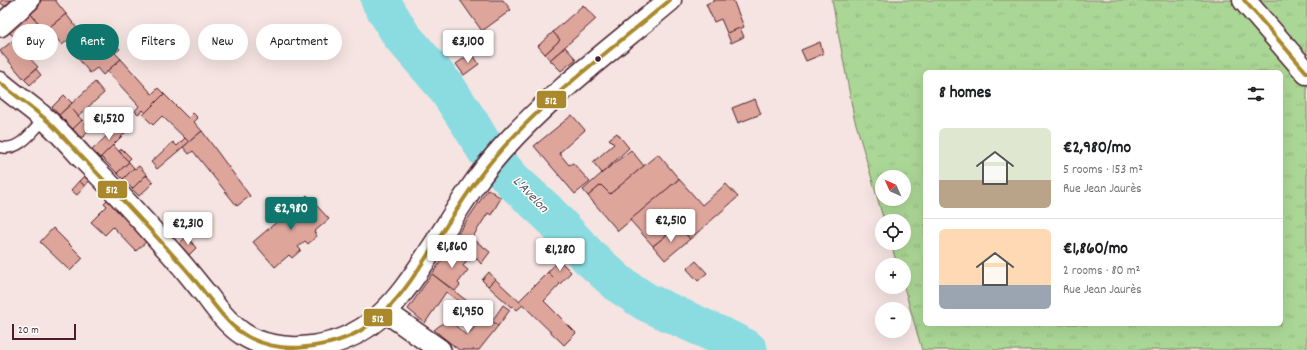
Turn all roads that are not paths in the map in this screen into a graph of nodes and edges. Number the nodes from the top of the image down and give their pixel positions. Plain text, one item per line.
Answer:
1 (29, 0) edge
2 (670, 0) edge
3 (1244, 0) edge
4 (1253, 0) edge
5 (0, 26) edge
6 (1274, 35) junction
7 (1307, 74) edge
8 (0, 83) edge
9 (45, 118) junction
10 (0, 147) edge
11 (386, 312) junction
12 (292, 349) edge
13 (440, 350) edge

1 - 5 street
2 - 11 street
3 - 6 street
4 - 6 street
6 - 7 street
8 - 9 street
9 - 10 lane
9 - 12 street
11 - 12 street
11 - 13 street

